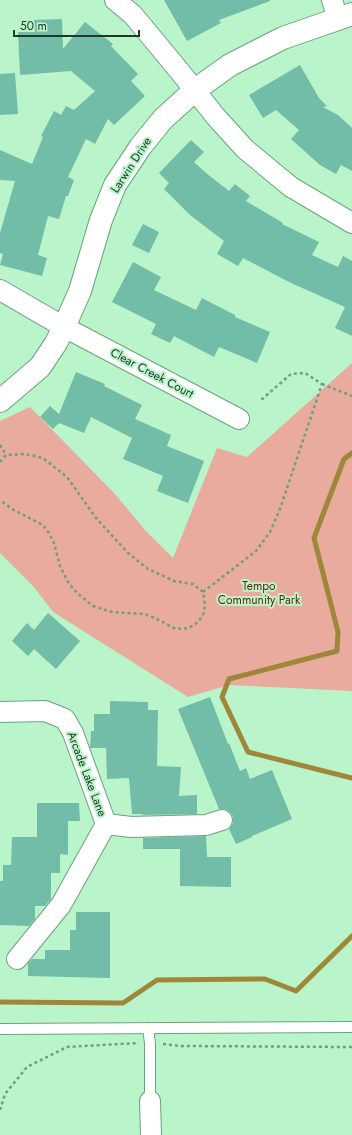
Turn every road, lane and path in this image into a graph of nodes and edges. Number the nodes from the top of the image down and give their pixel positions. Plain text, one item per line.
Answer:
1 (115, 0) edge
2 (341, 11) edge
3 (195, 90) junction
4 (352, 223) edge
5 (0, 290) edge
6 (64, 327) junction
7 (322, 384) junction
8 (352, 396) edge
9 (261, 400) dead end
10 (0, 401) edge
11 (239, 419) dead end
12 (0, 445) edge
13 (6, 455) junction
14 (0, 462) edge
15 (0, 500) edge
16 (203, 592) junction
17 (0, 712) edge
18 (222, 820) dead end
19 (106, 824) junction
20 (17, 960) dead end
21 (352, 1027) edge
22 (0, 1028) edge
23 (148, 1028) junction
24 (150, 1101) joint
25 (151, 1135) edge

1 - 3 street
2 - 3 street, Larwin Drive
3 - 4 street
3 - 6 street, Larwin Drive
5 - 6 street, Clear Creek Court
6 - 10 street, Larwin Drive
6 - 11 street, Clear Creek Court
7 - 8 path
7 - 9 path
7 - 16 path
12 - 13 path
13 - 14 path
13 - 16 path
15 - 16 path
17 - 19 street, Arcade Lake Lane
18 - 19 street, Arcade Lake Lane
19 - 20 street, Arcade Lake Lane
21 - 23 lane
22 - 23 lane
23 - 24 lane
24 - 25 street

